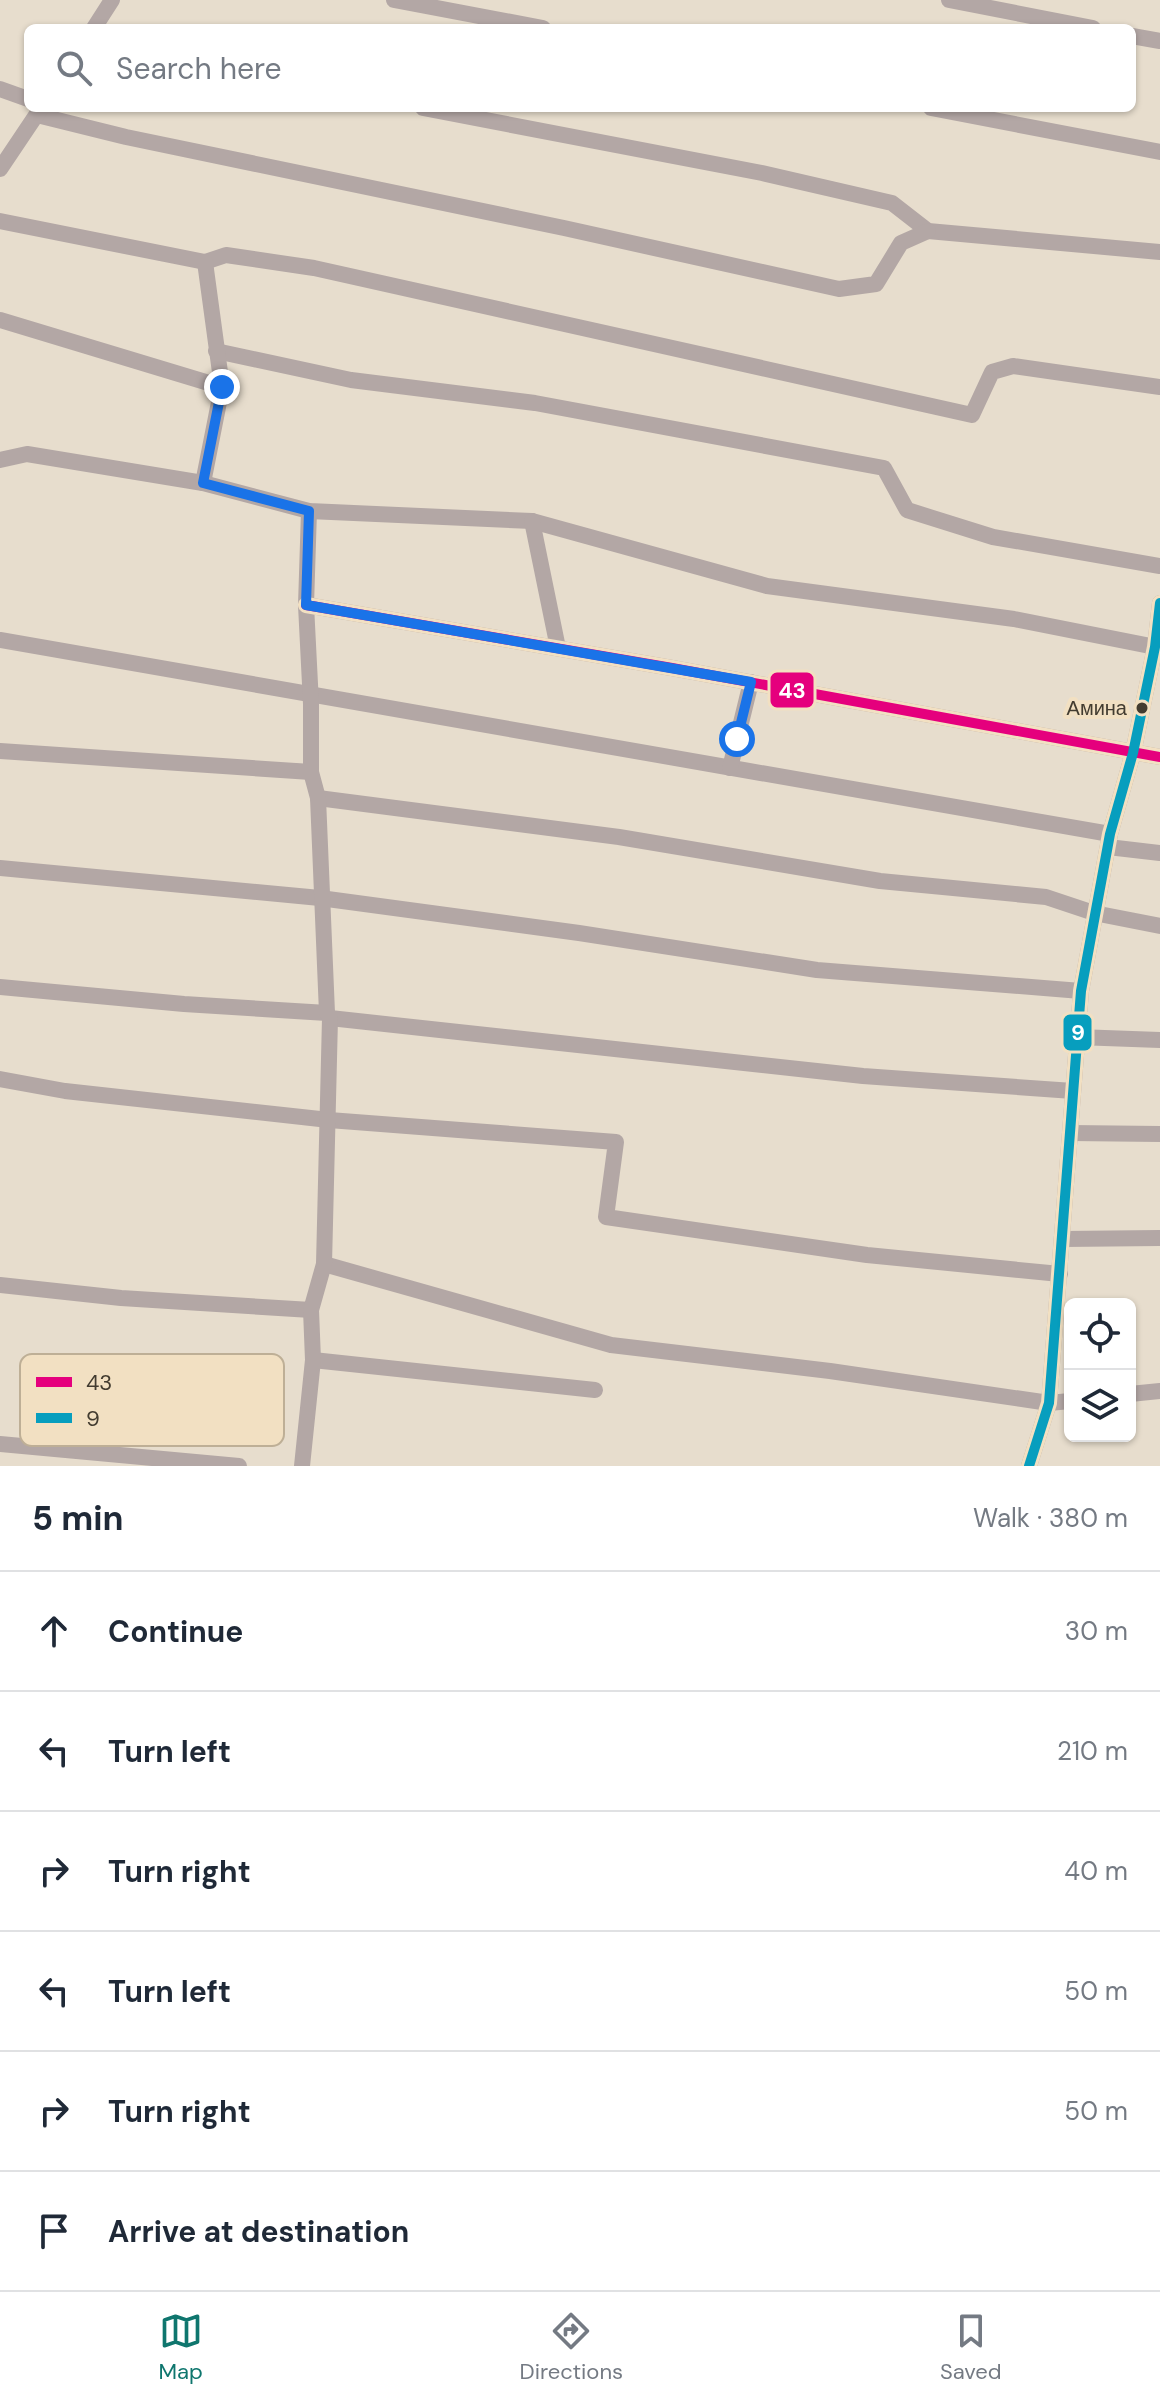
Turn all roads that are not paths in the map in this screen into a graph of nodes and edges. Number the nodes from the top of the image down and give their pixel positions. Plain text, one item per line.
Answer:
1 (112, 0) edge
2 (394, 0) edge
3 (949, 0) edge
4 (97, 24) edge
5 (522, 24) edge
6 (1072, 24) edge
7 (1136, 37) edge
8 (1160, 41) edge
9 (0, 89) edge
10 (24, 98) edge
11 (39, 112) edge
12 (444, 112) edge
13 (952, 112) edge
14 (1160, 152) edge
15 (0, 169) edge
16 (0, 221) edge
17 (928, 231) junction
18 (1160, 252) edge
19 (205, 262) junction
20 (0, 320) edge
21 (216, 351) junction
22 (222, 387) junction
23 (1160, 387) edge
24 (0, 460) edge
25 (203, 483) junction
26 (309, 511) junction
27 (532, 521) junction
28 (1160, 566) edge
29 (1160, 603) edge
30 (306, 605) junction
31 (0, 640) edge
32 (558, 648) junction
33 (1158, 648) edge
34 (751, 682) junction
35 (311, 695) junction
36 (0, 751) edge
37 (1133, 753) junction
38 (1160, 757) edge
39 (730, 768) junction
40 (311, 772) junction
41 (318, 798) junction
42 (1109, 840) junction
43 (1160, 853) edge
44 (0, 868) edge
45 (320, 898) junction
46 (1094, 913) junction
47 (1160, 926) edge
48 (0, 987) edge
49 (1081, 991) junction
50 (329, 1016) junction
51 (1077, 1037) junction
52 (1160, 1040) edge
53 (0, 1079) edge
54 (1073, 1091) junction
55 (329, 1120) junction
56 (1070, 1133) junction
57 (1160, 1134) edge
58 (1160, 1238) edge
59 (1063, 1239) junction
60 (324, 1264) junction
61 (1060, 1274) junction
62 (0, 1285) edge
63 (311, 1310) junction
64 (313, 1360) junction
65 (595, 1390) dead end
66 (1160, 1391) edge
67 (1136, 1393) edge
68 (1064, 1402) edge
69 (1049, 1403) junction
70 (0, 1444) edge
71 (20, 1446) edge
72 (22, 1446) edge
73 (239, 1466) edge
74 (302, 1466) edge
75 (1029, 1466) edge

1 - 4 street
2 - 5 street
3 - 6 street
7 - 8 street
9 - 10 street
11 - 15 street
11 - 17 street
12 - 17 street
13 - 14 street
16 - 19 street
17 - 18 street
19 - 21 street
19 - 23 street
20 - 22 street
21 - 22 street
21 - 28 street
22 - 25 street
24 - 25 street
25 - 26 street
26 - 27 street
26 - 30 street
27 - 32 street
27 - 33 street
29 - 33 street
30 - 32 street
30 - 35 street
31 - 35 street
32 - 34 street
33 - 37 street
34 - 37 street
34 - 39 street
35 - 39 street
35 - 40 street
36 - 40 street
37 - 38 street
37 - 42 street
39 - 42 street
40 - 41 street
41 - 45 street
41 - 46 street
42 - 43 street
42 - 46 street
44 - 45 street
45 - 49 street
45 - 50 street
46 - 47 street
46 - 49 street
48 - 50 street
49 - 51 street
50 - 54 street
50 - 55 street
51 - 52 street
51 - 54 street
53 - 55 street
54 - 56 street
55 - 60 street
55 - 61 street
56 - 57 street
56 - 59 street
58 - 59 street
59 - 61 street
60 - 63 street
60 - 69 street
61 - 69 street
62 - 63 street
63 - 64 street
64 - 65 street
64 - 74 street
66 - 67 street
68 - 69 street
69 - 75 street
70 - 71 street
72 - 73 street

